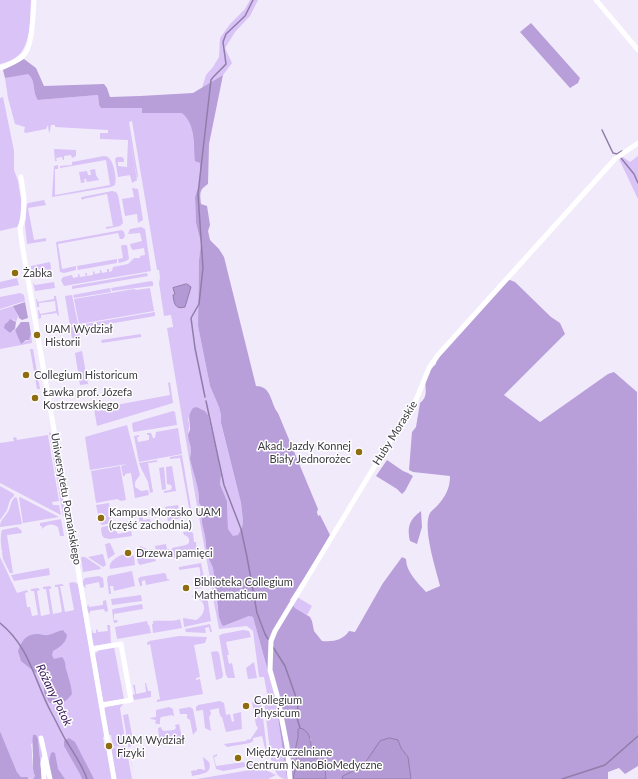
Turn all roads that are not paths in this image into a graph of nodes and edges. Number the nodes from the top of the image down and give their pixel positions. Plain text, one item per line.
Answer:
1 (34, 0) edge
2 (596, 0) edge
3 (638, 50) edge
4 (0, 68) edge
5 (638, 143) edge
6 (21, 177) dead end
7 (92, 649) junction
8 (102, 705) junction
9 (41, 738) dead end
10 (44, 757) junction
11 (44, 779) edge
12 (50, 779) edge
13 (114, 779) edge
14 (290, 779) edge

1 - 4 street
2 - 3 street
5 - 14 street, Huby Moraskie
6 - 7 street, Uniwersytetu Poznańskiego
7 - 8 street, Uniwersytetu Poznańskiego
7 - 8 street
8 - 13 street, Uniwersytetu Poznańskiego
9 - 10 street
10 - 11 street
10 - 12 street

